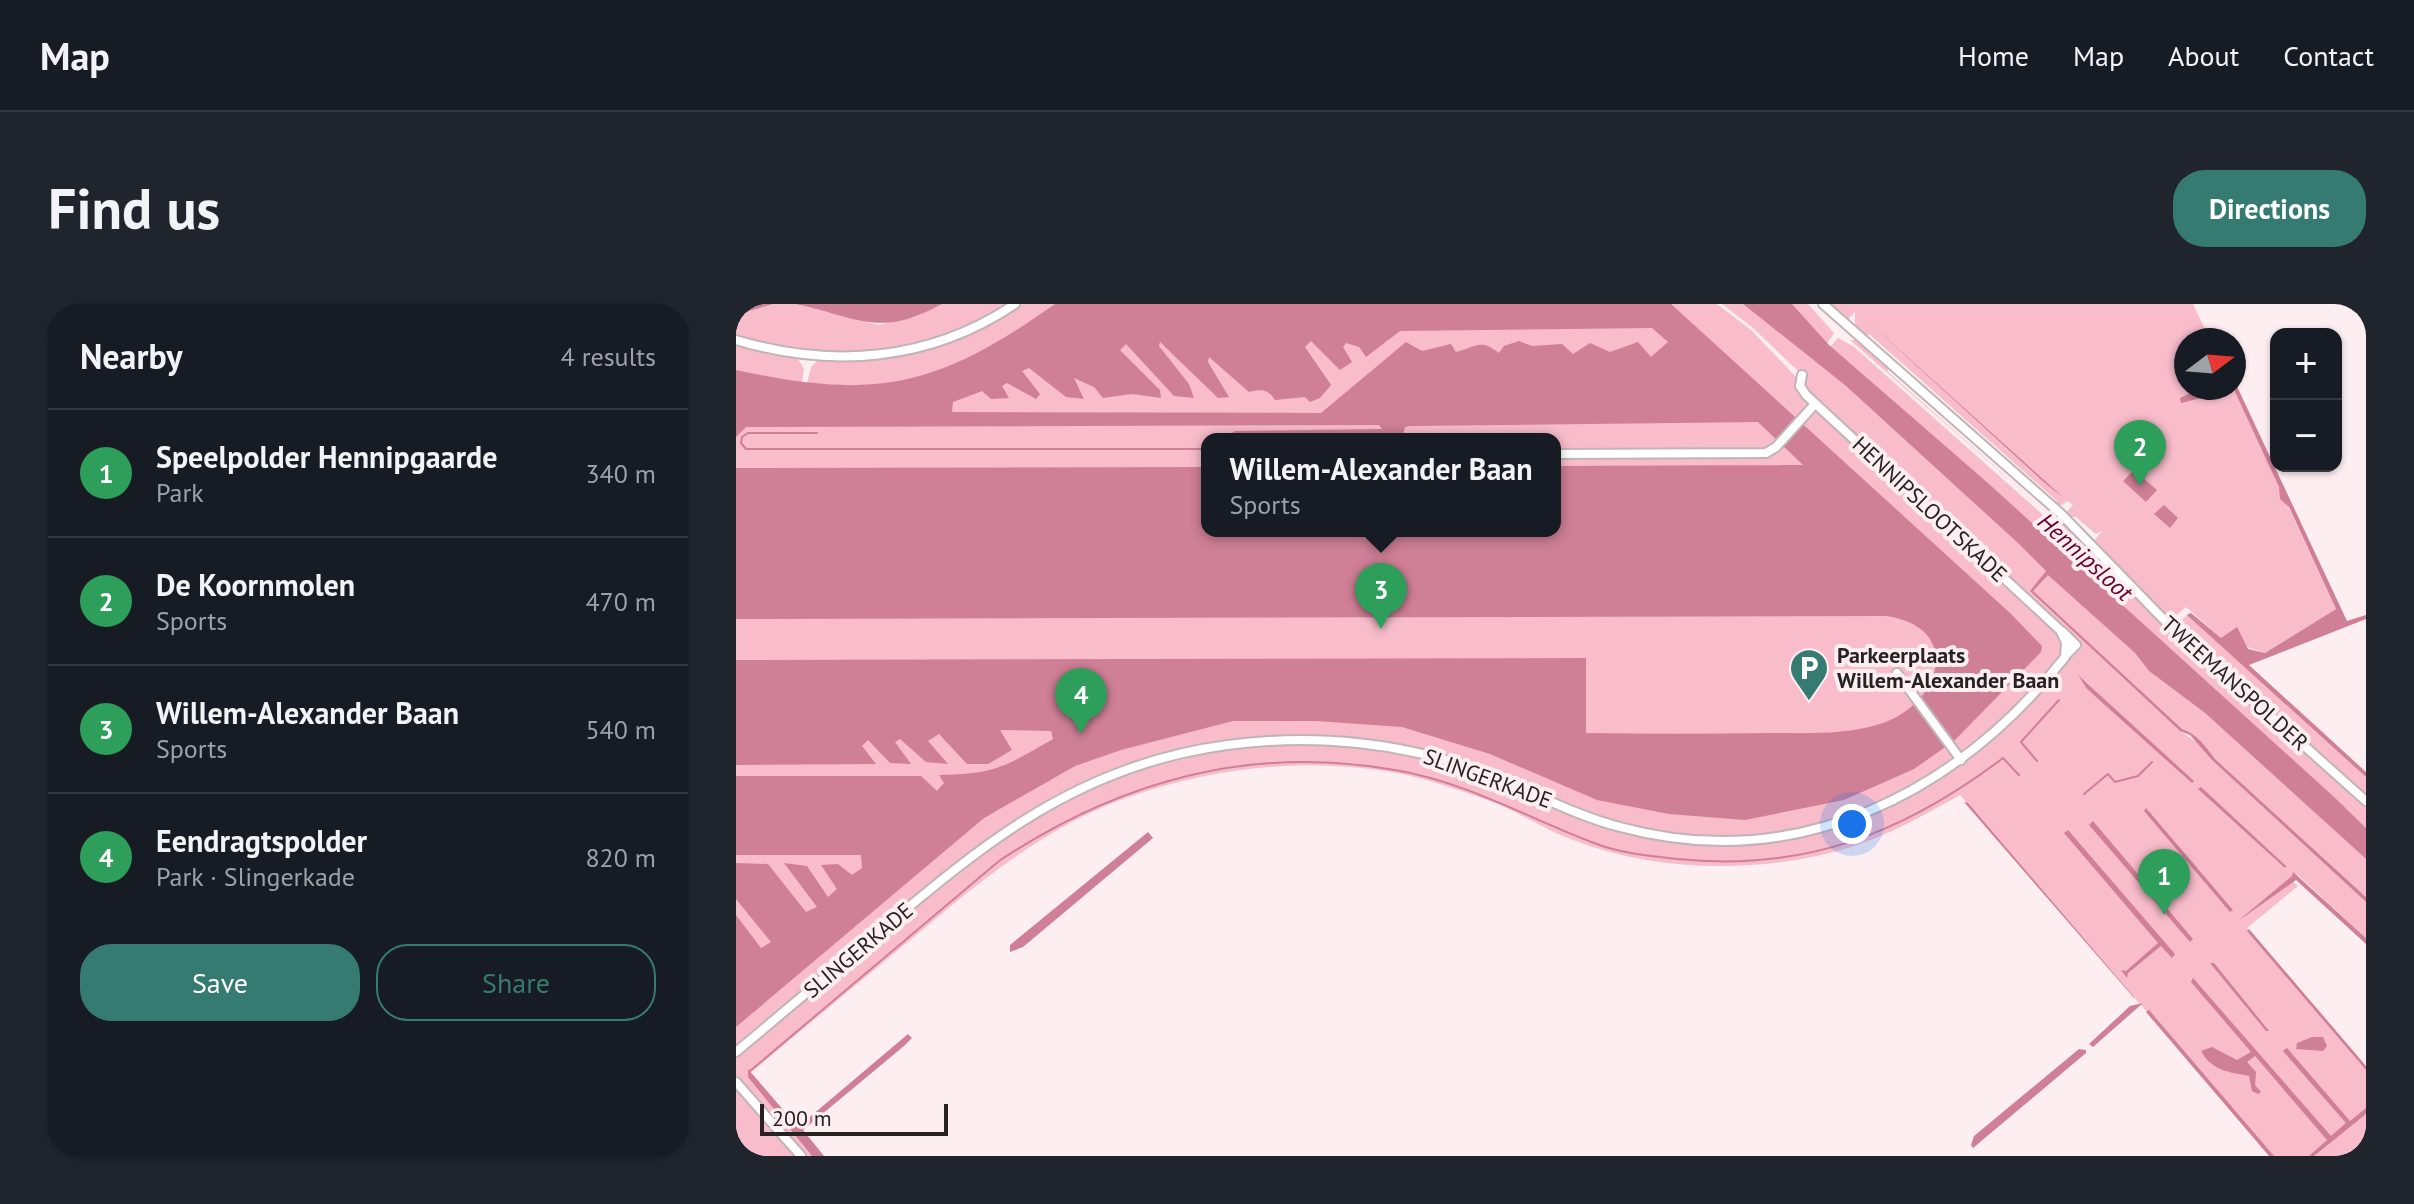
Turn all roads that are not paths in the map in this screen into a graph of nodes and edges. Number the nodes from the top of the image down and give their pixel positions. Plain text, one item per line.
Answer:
1 (1015, 304) edge
2 (1823, 304) edge
3 (736, 340) edge
4 (1802, 375) dead end
5 (1815, 404) junction
6 (1561, 454) edge
7 (2060, 630) junction
8 (2065, 657) junction
9 (1897, 673) dead end
10 (1961, 760) junction
11 (2366, 801) edge
12 (736, 1052) edge
13 (736, 1082) edge
14 (801, 1156) edge

1 - 3 street
2 - 11 street, TWEEMANSPOLDER
4 - 5 street, HENNIPSLOOTSKADE
5 - 6 street
5 - 7 street, HENNIPSLOOTSKADE
7 - 8 street, HENNIPSLOOTSKADE
7 - 8 street
8 - 10 street, SLINGERKADE
9 - 10 street
10 - 12 street, SLINGERKADE
13 - 14 street

